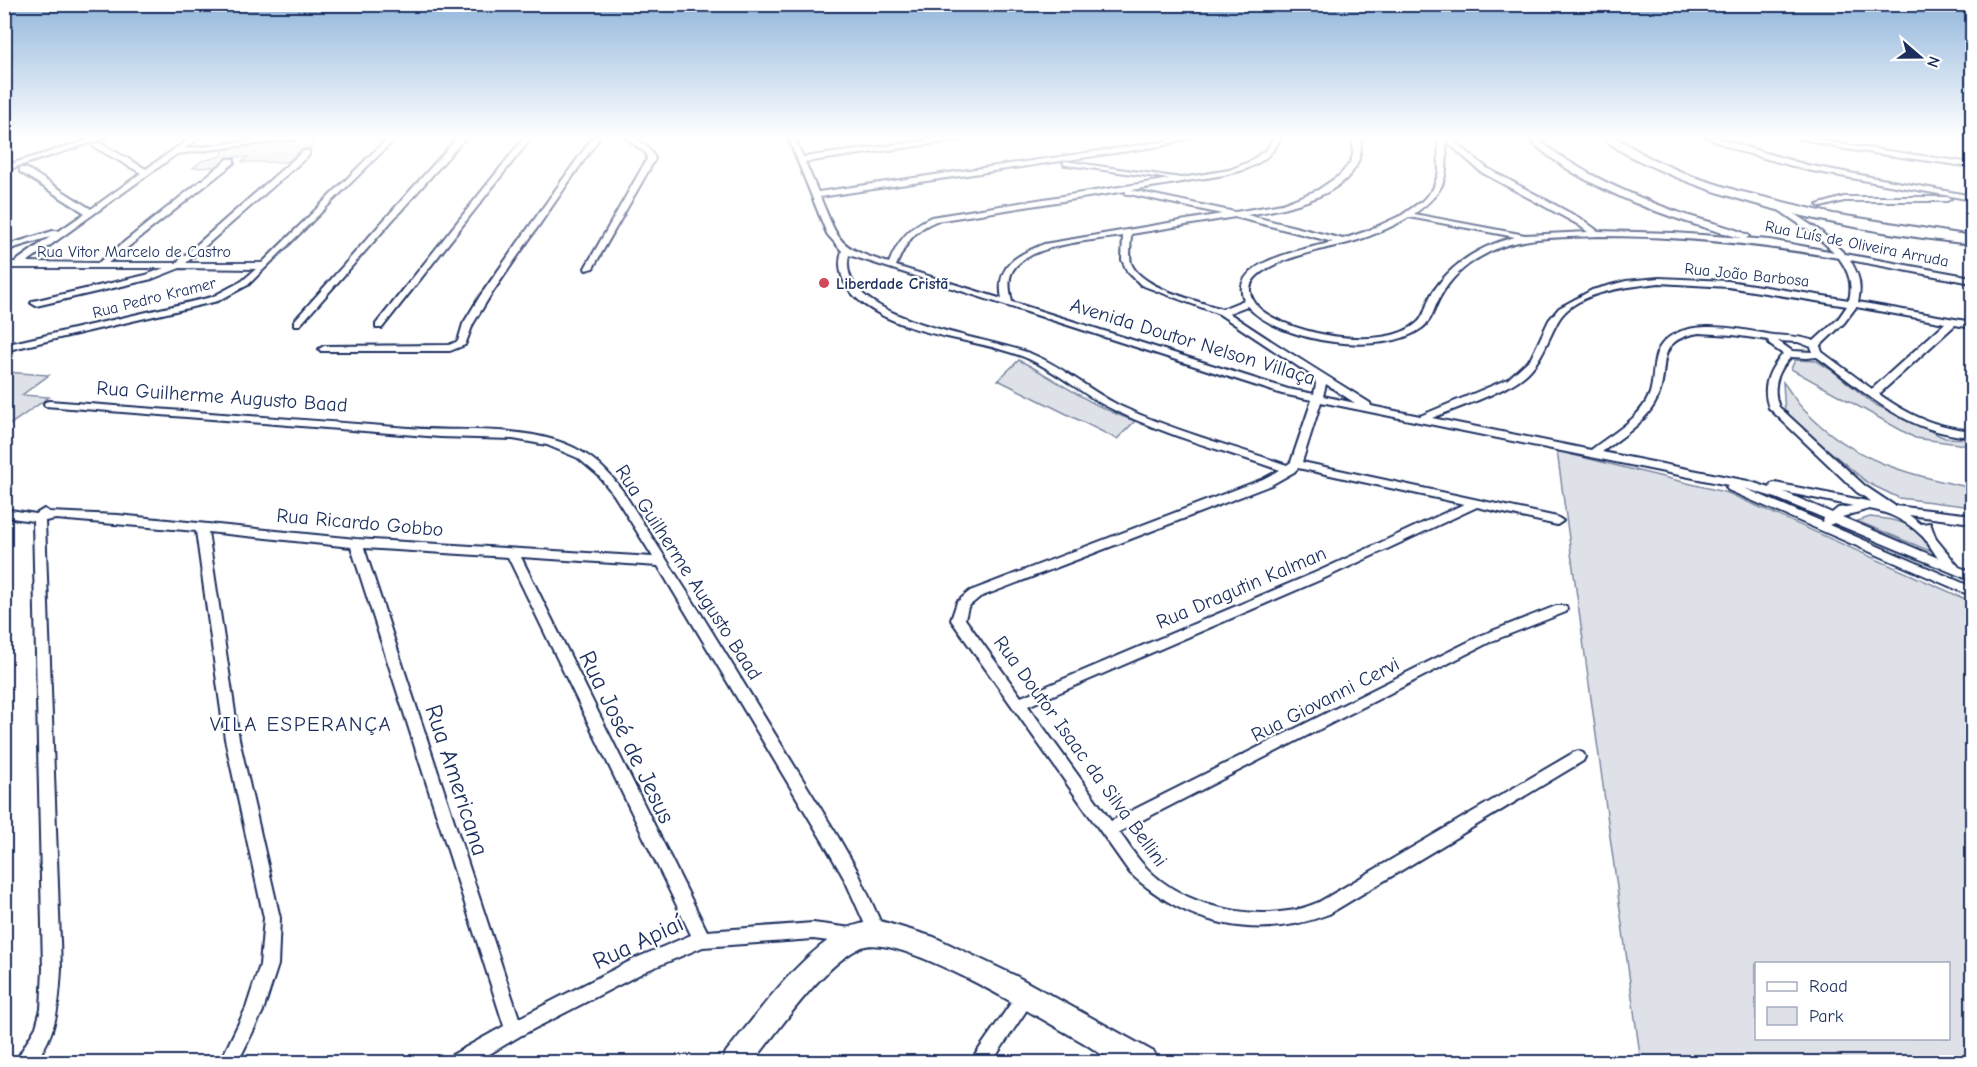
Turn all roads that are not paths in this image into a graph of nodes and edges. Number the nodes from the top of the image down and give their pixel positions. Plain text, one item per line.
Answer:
1 (50, 187) edge
2 (124, 187) edge
3 (199, 187) edge
4 (268, 187) edge
5 (343, 187) edge
6 (418, 187) edge
7 (489, 187) edge
8 (561, 187) edge
9 (635, 187) edge
10 (811, 187) edge
11 (872, 187) edge
12 (1143, 187) edge
13 (1329, 187) edge
14 (1438, 187) edge
15 (1515, 187) edge
16 (1613, 187) edge
17 (1719, 187) edge
18 (1755, 187) edge
19 (1907, 187) edge
20 (1122, 190) junction
21 (1925, 190) junction
22 (815, 195) junction
23 (1791, 197) junction
24 (1972, 199) edge
25 (1932, 200) junction
26 (1775, 203) junction
27 (1815, 208) junction
28 (90, 212) junction
29 (1409, 214) junction
30 (1233, 215) junction
31 (1702, 223) junction
32 (1805, 223) junction
33 (66, 230) junction
34 (1972, 231) edge
35 (1127, 233) junction
36 (1594, 233) junction
37 (1528, 237) junction
38 (1701, 237) junction
39 (1972, 240) edge
40 (1347, 243) junction
41 (1776, 244) junction
42 (7, 245) edge
43 (846, 251) junction
44 (1843, 257) junction
45 (864, 258) junction
46 (4, 266) edge
47 (16, 266) junction
48 (99, 266) junction
49 (178, 266) junction
50 (264, 266) junction
51 (892, 267) junction
52 (589, 268) dead end
53 (1972, 280) edge
54 (849, 281) junction
55 (1248, 302) junction
56 (36, 303) dead end
57 (1008, 304) junction
58 (1853, 304) junction
59 (1222, 312) junction
60 (1268, 320) junction
61 (297, 322) dead end
62 (1952, 322) junction
63 (1239, 324) junction
64 (1972, 325) edge
65 (379, 326) dead end
66 (1777, 338) junction
67 (4, 348) edge
68 (324, 348) dead end
69 (1817, 349) junction
70 (1789, 353) junction
71 (1318, 373) junction
72 (1873, 394) junction
73 (1317, 399) junction
74 (49, 404) dead end
75 (1370, 407) junction
76 (1423, 418) junction
77 (1972, 434) edge
78 (1595, 453) junction
79 (1293, 467) junction
80 (1697, 474) junction
81 (1722, 478) junction
82 (1861, 489) junction
83 (1780, 495) junction
84 (1829, 497) junction
85 (1477, 503) junction
86 (1860, 503) junction
87 (4, 506) edge
88 (1895, 510) junction
89 (4, 513) edge
90 (47, 514) junction
91 (1798, 515) junction
92 (1951, 517) junction
93 (1972, 519) edge
94 (1557, 521) dead end
95 (1830, 522) junction
96 (201, 527) junction
97 (1927, 533) junction
98 (356, 543) junction
99 (513, 554) junction
100 (662, 562) junction
101 (1956, 570) junction
102 (1972, 577) edge
103 (1972, 592) edge
104 (1562, 609) dead end
105 (1018, 704) junction
106 (1578, 757) dead end
107 (1109, 830) junction
108 (867, 935) junction
109 (702, 939) junction
110 (1026, 996) junction
111 (514, 1030) junction
112 (24, 1062) edge
113 (229, 1062) edge
114 (459, 1062) edge
115 (736, 1062) edge
116 (982, 1062) edge
117 (1144, 1062) edge

1 - 28 street
2 - 28 street
3 - 48 street
4 - 49 street
5 - 50 street, Rua Pedro Kramer
6 - 61 street
7 - 65 street
8 - 68 street
9 - 52 street
10 - 22 street
11 - 22 street
12 - 20 street
13 - 30 street
14 - 29 street
15 - 36 street
16 - 31 street, Rua Luís de Oliveira Arruda
17 - 26 main road
18 - 23 main road
19 - 21 street
20 - 30 street
20 - 51 street
21 - 24 street
21 - 25 street
22 - 43 street
23 - 26 main road
23 - 27 main road
24 - 25 street
25 - 27 street
26 - 27 main road
26 - 32 street
27 - 32 street
27 - 34 main road
27 - 39 main road
28 - 33 street
29 - 37 street
29 - 40 street
30 - 35 street
30 - 40 street
31 - 38 street
31 - 41 street, Rua Luís de Oliveira Arruda
32 - 44 street
33 - 42 street, Rua Vitor Marcelo de Castro
33 - 47 street
35 - 57 street
35 - 59 street
36 - 37 street
36 - 38 street
37 - 60 street
38 - 41 street
40 - 55 street
41 - 44 street, Rua Luís de Oliveira Arruda
43 - 45 street, Avenida Doutor Nelson Villaça
43 - 54 street
44 - 53 street, Rua Luís de Oliveira Arruda
44 - 58 street
45 - 51 street, Avenida Doutor Nelson Villaça
45 - 54 street
46 - 47 street, Rua Vitor Marcelo de Castro
47 - 48 street, Rua Vitor Marcelo de Castro
48 - 49 street, Rua Vitor Marcelo de Castro
49 - 50 street, Rua Vitor Marcelo de Castro
49 - 56 street
50 - 67 street, Rua Pedro Kramer
51 - 57 street, Avenida Doutor Nelson Villaça
54 - 79 street
55 - 59 street
55 - 60 street
57 - 73 street, Avenida Doutor Nelson Villaça
58 - 62 street, Rua João Barbosa
58 - 69 street
58 - 76 street, Rua João Barbosa
59 - 63 street
60 - 63 street
62 - 64 street, Rua João Barbosa
62 - 72 street
63 - 71 street
66 - 69 street
66 - 70 street
66 - 78 street
69 - 70 street
69 - 72 street
70 - 82 street
71 - 73 street
71 - 75 street
72 - 77 street
73 - 75 street, Avenida Doutor Nelson Villaça
73 - 79 street
74 - 100 street, Rua Guilherme Augusto Baad
75 - 76 street, Avenida Doutor Nelson Villaça
76 - 78 street, Avenida Doutor Nelson Villaça
78 - 80 street, Avenida Doutor Nelson Villaça
79 - 85 street
79 - 105 street, Rua Doutor Isaac da Silva Bellini
80 - 81 street, Avenida Doutor Nelson Villaça
80 - 91 street, Avenida Doutor Nelson Villaça
81 - 83 street, Avenida Doutor Nelson Villaça
81 - 84 street
82 - 86 street
82 - 88 street
83 - 84 street
83 - 91 street
83 - 95 street, Avenida Doutor Nelson Villaça
84 - 86 street
85 - 94 street
85 - 105 street, Rua Dragutin Kalman
86 - 88 street
87 - 90 street, Rua Ricardo Gobbo
88 - 92 street
88 - 95 street
88 - 97 street
89 - 90 street, Rua Ricardo Gobbo
90 - 96 street, Rua Ricardo Gobbo
90 - 112 street
91 - 95 street, Avenida Doutor Nelson Villaça
92 - 93 street
92 - 97 street
95 - 101 street, Avenida Doutor Nelson Villaça
95 - 103 street, Avenida Doutor Nelson Villaça
96 - 98 street, Rua Ricardo Gobbo
96 - 113 street
97 - 101 street
98 - 99 street, Rua Ricardo Gobbo
98 - 111 street, Rua Americana
99 - 100 street, Rua Ricardo Gobbo
99 - 109 street, Rua José de Jesus
100 - 108 street, Rua Guilherme Augusto Baad
101 - 102 street, Avenida Doutor Nelson Villaça
104 - 107 street, Rua Giovanni Cervi
105 - 107 street, Rua Doutor Isaac da Silva Bellini
106 - 107 street, Rua Doutor Isaac da Silva Bellini
108 - 109 street, Rua Apiaí
108 - 110 main road
108 - 115 main road
109 - 111 street, Rua Apiaí
110 - 116 street
110 - 117 main road
111 - 114 street, Rua Apiaí

